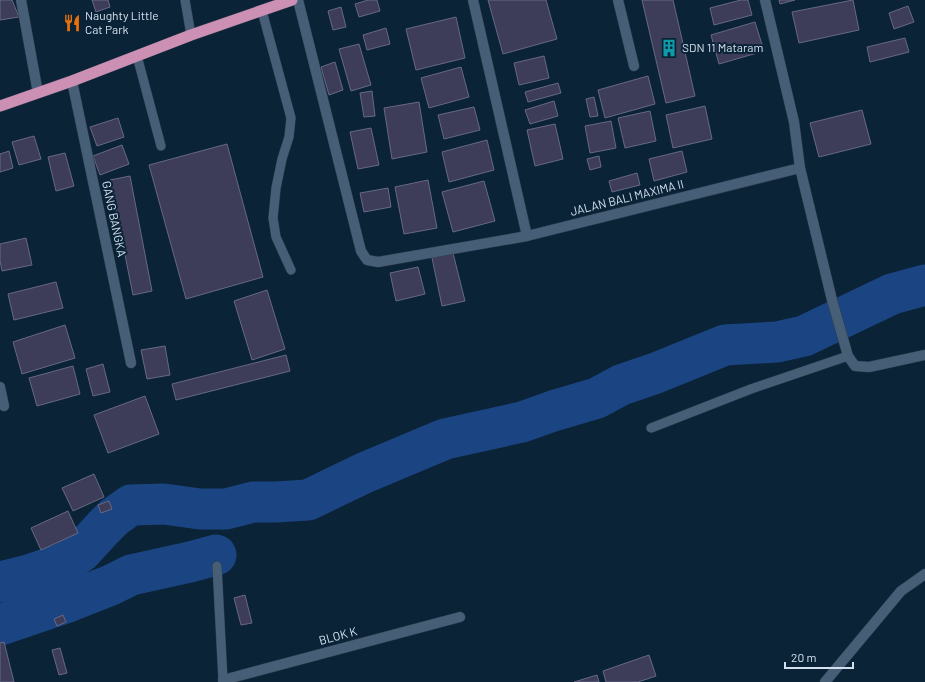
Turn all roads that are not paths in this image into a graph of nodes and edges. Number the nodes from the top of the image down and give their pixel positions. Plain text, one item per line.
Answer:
1 (21, 0) edge
2 (185, 0) edge
3 (292, 0) edge
4 (473, 0) edge
5 (618, 0) edge
6 (765, 0) edge
7 (262, 11) junction
8 (192, 35) junction
9 (137, 56) junction
10 (634, 66) dead end
11 (72, 81) junction
12 (38, 93) junction
13 (0, 106) edge
14 (161, 146) dead end
15 (800, 168) junction
16 (527, 236) junction
17 (291, 270) dead end
18 (925, 355) edge
19 (848, 356) junction
20 (131, 363) dead end
21 (0, 387) edge
22 (4, 406) dead end
23 (651, 428) dead end
24 (217, 566) dead end
25 (925, 574) edge
26 (460, 617) dead end
27 (224, 681) edge
28 (825, 682) edge

1 - 12 street
2 - 8 lane
3 - 7 highway
3 - 16 street, JALAN BALI MAXIMA II
4 - 16 street
5 - 10 street
6 - 15 street
7 - 8 highway
7 - 17 lane
8 - 9 highway
9 - 11 highway
9 - 14 lane
11 - 12 highway
11 - 20 street, GANG BANGKA
12 - 13 highway
15 - 16 street, JALAN BALI MAXIMA II
15 - 19 street
18 - 19 street
19 - 23 lane
21 - 22 street
24 - 27 lane
25 - 28 street
26 - 27 street, BLOK K

